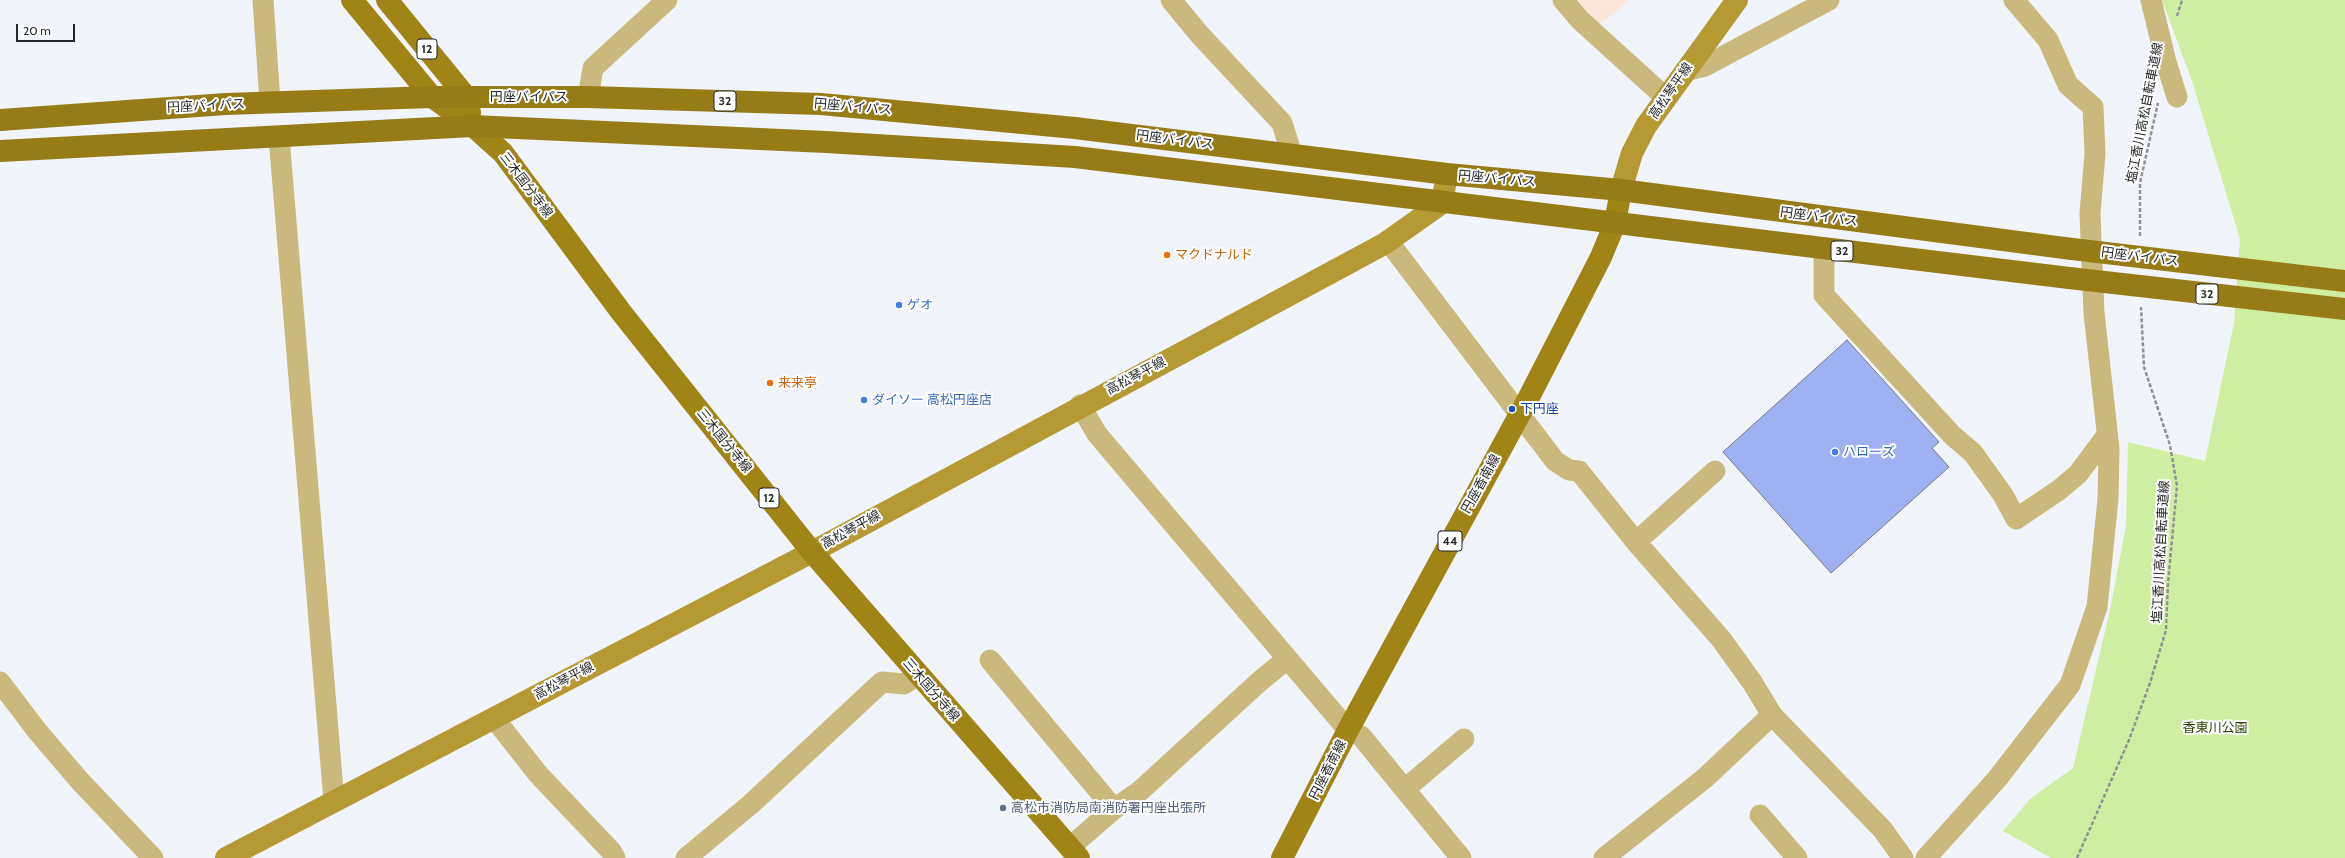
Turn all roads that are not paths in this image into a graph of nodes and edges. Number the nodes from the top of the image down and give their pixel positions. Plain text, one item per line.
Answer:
1 (263, 0) edge
2 (352, 0) edge
3 (387, 0) edge
4 (667, 0) edge
5 (1171, 0) edge
6 (1563, 0) edge
7 (1737, 0) edge
8 (1829, 0) edge
9 (2014, 0) edge
10 (2151, 0) edge
11 (1685, 71) junction
12 (432, 97) junction
13 (588, 97) junction
14 (467, 98) junction
15 (1666, 98) junction
16 (2168, 98) road end
17 (270, 102) junction
18 (0, 120) edge
19 (473, 126) junction
20 (278, 137) junction
21 (0, 151) edge
22 (1292, 155) junction
23 (1447, 174) junction
24 (1621, 190) junction
25 (1442, 203) junction
26 (1615, 223) junction
27 (1388, 241) junction
28 (1824, 249) junction
29 (2345, 281) edge
30 (2345, 310) edge
31 (1080, 406) junction
32 (1520, 413) junction
33 (2107, 435) junction
34 (1715, 471) dead end
35 (1636, 542) junction
36 (812, 552) junction
37 (1287, 659) junction
38 (990, 660) dead end
39 (918, 675) junction
40 (0, 682) edge
41 (1772, 715) junction
42 (494, 718) junction
43 (1348, 730) junction
44 (1464, 739) dead end
45 (1404, 789) junction
46 (334, 802) junction
47 (1114, 809) junction
48 (1760, 815) dead end
49 (1075, 853) edge
50 (153, 858) edge
51 (226, 858) edge
52 (615, 858) edge
53 (686, 858) edge
54 (1282, 858) edge
55 (1461, 858) edge
56 (1604, 858) edge
57 (1797, 858) edge
58 (1903, 858) edge
59 (1926, 858) edge

1 - 17 street
2 - 12 main road, 三木国分寺線 / 12
3 - 14 main road, 12
4 - 13 street
5 - 22 street
6 - 15 street
7 - 11 main road, 高松琴平線
8 - 11 street
9 - 33 street
10 - 16 street
11 - 15 main road, 高松琴平線
12 - 14 highway, 円座バイパス / 32
12 - 17 highway, 円座バイパス / 32
12 - 19 main road, 三木国分寺線 / 12
13 - 14 highway, 円座バイパス / 32
13 - 22 highway, 円座バイパス / 32
14 - 19 main road, 12
15 - 24 main road, 高松琴平線
17 - 18 highway, 円座バイパス / 32
19 - 20 highway, 32
19 - 25 highway, 32
19 - 36 main road, 三木国分寺線 / 12
20 - 21 highway, 32
20 - 46 street
22 - 23 highway, 円座バイパス / 32
23 - 24 highway, 円座バイパス / 32
23 - 25 main road
24 - 26 main road, 円座香南線 / 44
24 - 29 highway, 円座バイパス / 32, bridge
25 - 26 highway, 32
25 - 27 main road, 高松琴平線
26 - 28 highway, 32
26 - 32 main road, 円座香南線 / 44
27 - 31 main road, 高松琴平線
27 - 32 street
28 - 30 highway, 32, bridge
28 - 33 street
31 - 36 main road, 高松琴平線
31 - 37 street
32 - 35 street
32 - 43 main road, 円座香南線 / 44
33 - 59 street
34 - 35 street
35 - 41 street
36 - 39 main road, 三木国分寺線 / 12
36 - 42 main road, 高松琴平線
37 - 43 street
37 - 47 street
38 - 47 street
39 - 49 main road, 三木国分寺線 / 12
39 - 53 street
40 - 50 street
41 - 56 street
41 - 58 street
42 - 46 main road, 高松琴平線
42 - 52 street
43 - 45 street
43 - 54 main road, 円座香南線 / 44
44 - 45 street
45 - 55 street
46 - 51 main road, 高松琴平線
47 - 49 street
48 - 57 street

